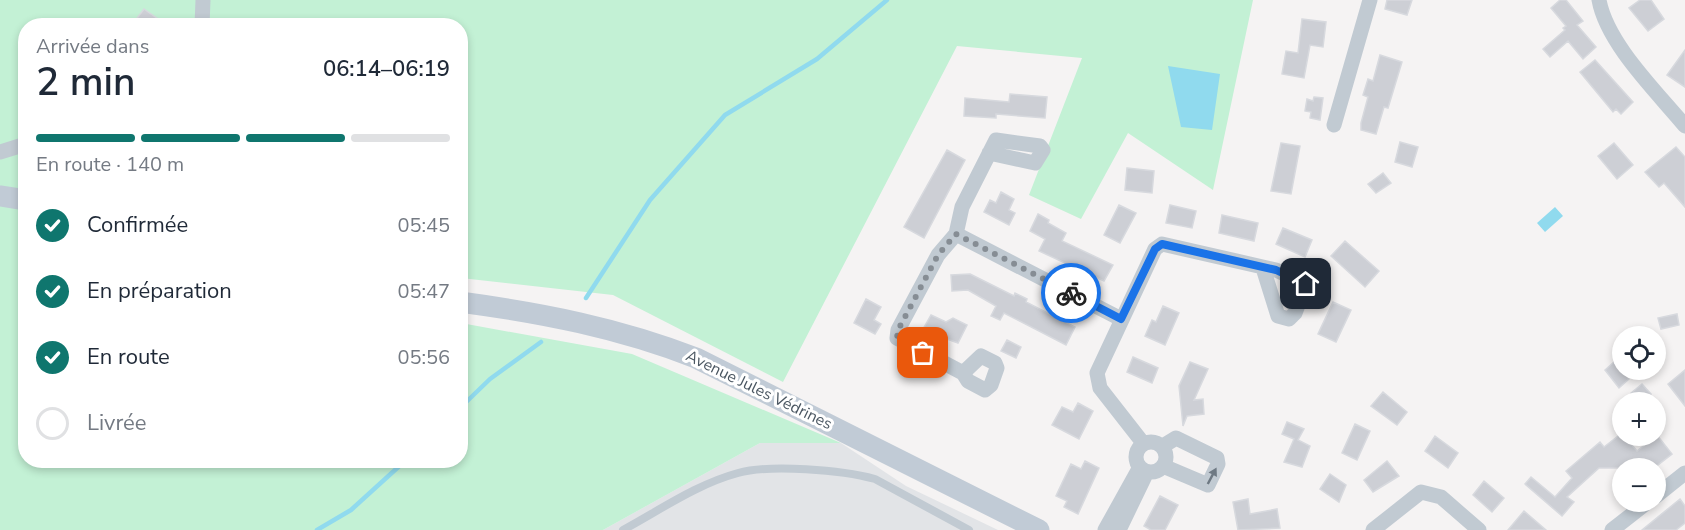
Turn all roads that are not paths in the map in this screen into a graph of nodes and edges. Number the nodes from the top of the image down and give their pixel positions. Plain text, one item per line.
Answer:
1 (203, 0) edge
2 (1370, 0) edge
3 (1599, 0) edge
4 (202, 18) edge
5 (1334, 125) dead end
6 (1685, 126) edge
7 (18, 146) edge
8 (0, 152) edge
9 (989, 153) dead end
10 (0, 196) edge
11 (18, 199) edge
12 (956, 234) junction
13 (1263, 268) dead end
14 (468, 303) edge
15 (1121, 319) junction
16 (963, 373) dead end
17 (1143, 443) junction
18 (1163, 446) junction
19 (1164, 466) junction
20 (1143, 470) junction
21 (1685, 473) edge
22 (1666, 488) edge
23 (1635, 512) edge
24 (623, 530) edge
25 (969, 530) edge
26 (1039, 530) edge
27 (1105, 530) edge
28 (1119, 530) edge
29 (1373, 530) edge
30 (1479, 530) edge
31 (1612, 530) edge

1 - 4 street
2 - 5 street
3 - 6 street
7 - 8 street
9 - 12 street
10 - 11 main road
12 - 15 street
12 - 16 street
13 - 15 street
14 - 26 main road, Avenue Jules Védrines
15 - 17 street
17 - 18 street
17 - 20 street
18 - 19 street
19 -> 18 street
19 - 20 street
20 - 27 street
20 - 28 street
21 - 22 street
23 - 31 street
24 - 25 lane
29 - 30 street

